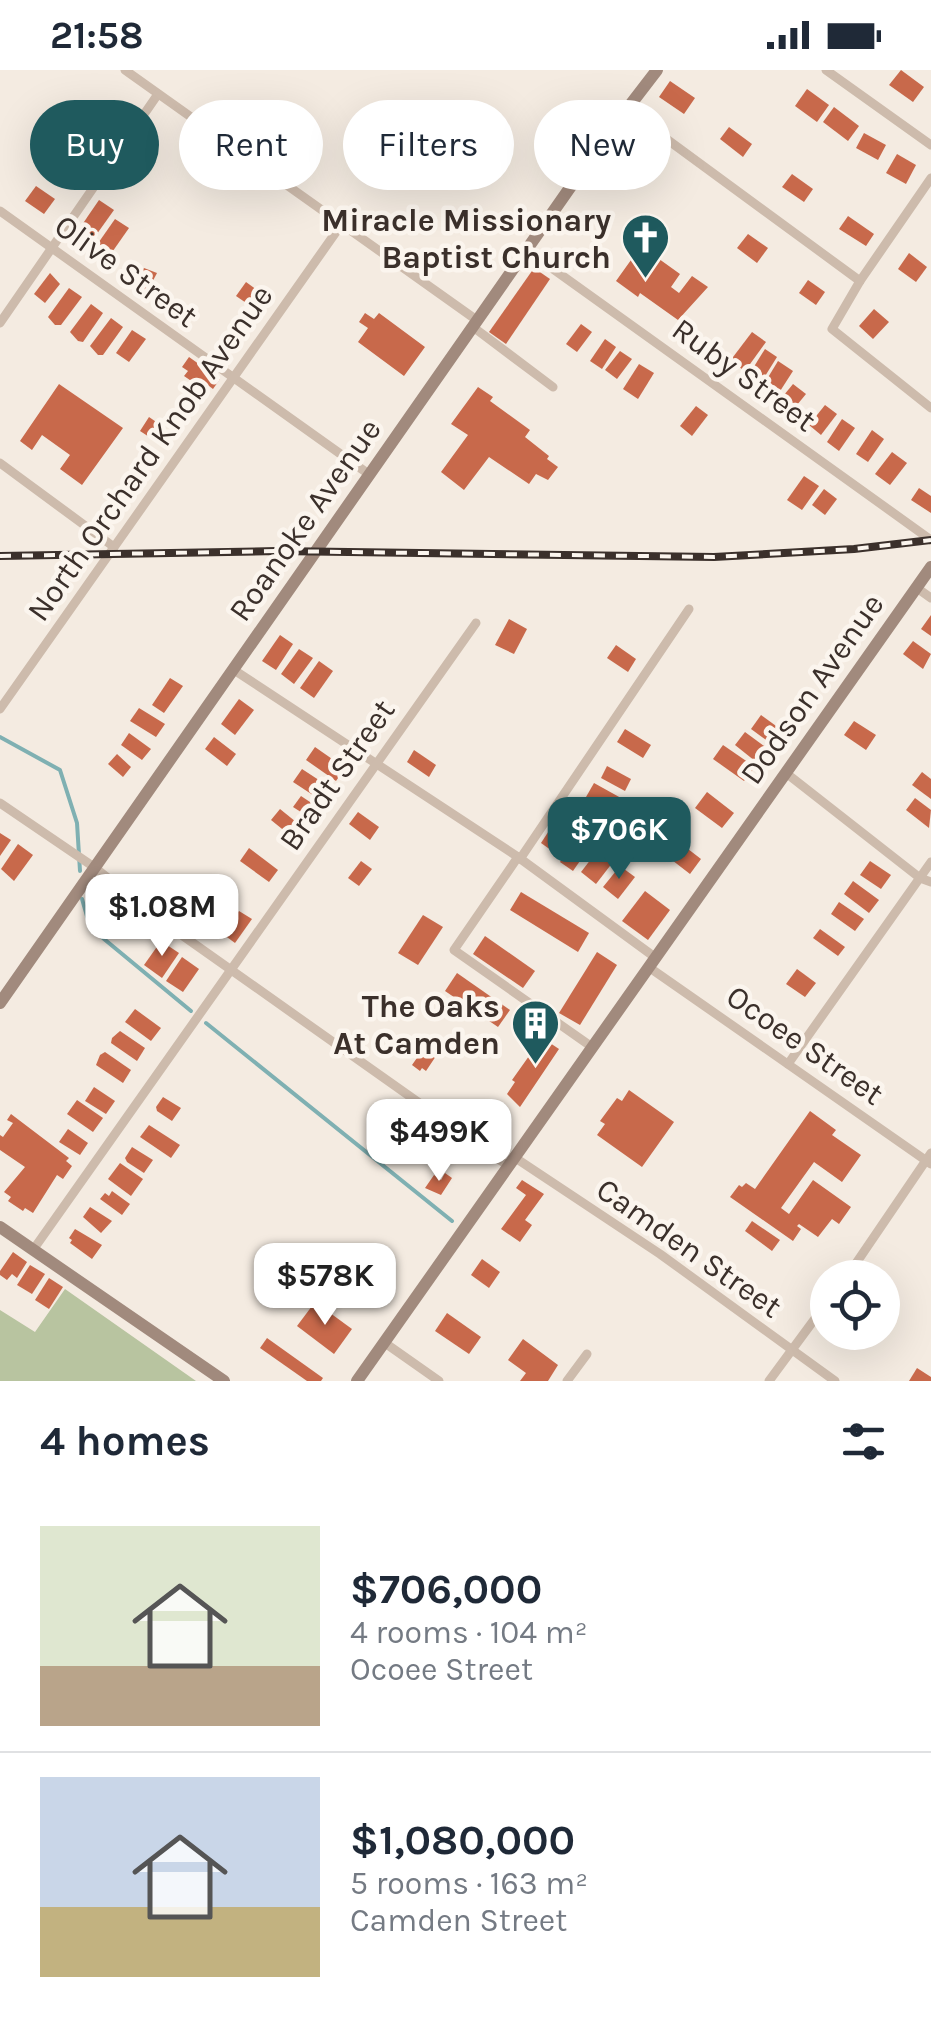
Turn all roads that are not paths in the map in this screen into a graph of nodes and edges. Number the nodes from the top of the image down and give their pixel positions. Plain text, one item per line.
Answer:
1 (125, 70) edge
2 (656, 70) edge
3 (826, 70) edge
4 (158, 94) junction
5 (634, 100) edge
6 (671, 142) edge
7 (931, 145) edge
8 (931, 178) edge
9 (571, 190) edge
10 (0, 212) edge
11 (341, 226) junction
12 (50, 247) junction
13 (528, 251) junction
14 (860, 280) junction
15 (0, 323) edge
16 (475, 324) junction
17 (234, 379) junction
18 (553, 387) dead end
19 (931, 408) edge
20 (0, 463) edge
21 (370, 475) junction
22 (931, 540) edge
23 (114, 547) junction
24 (931, 568) edge
25 (917, 588) junction
26 (931, 598) edge
27 (689, 609) dead end
28 (476, 624) dead end
29 (234, 670) junction
30 (0, 709) edge
31 (374, 764) junction
32 (786, 773) junction
33 (0, 803) edge
34 (519, 858) junction
35 (931, 862) edge
36 (94, 867) junction
37 (920, 878) junction
38 (931, 882) edge
39 (653, 963) junction
40 (232, 970) junction
41 (0, 1003) edge
42 (592, 1047) junction
43 (788, 1064) junction
44 (929, 1159) edge
45 (510, 1161) junction
46 (0, 1227) edge
47 (33, 1250) junction
48 (859, 1260) edge
49 (810, 1325) edge
50 (385, 1343) junction
51 (791, 1350) junction
52 (586, 1354) dead end
53 (224, 1381) edge
54 (357, 1381) edge
55 (438, 1381) edge
56 (566, 1381) edge
57 (770, 1381) edge
58 (835, 1381) edge

1 - 4 street
2 - 5 main road, Roanoke Avenue
3 - 7 street
4 - 11 street
4 - 12 street
6 - 14 street
8 - 14 street
9 - 13 main road, Roanoke Avenue
10 - 12 street, Olive Street
11 - 16 street
11 - 17 street, North Orchard Knob Avenue
12 - 15 street
12 - 17 street, Olive Street
13 - 16 main road, Roanoke Avenue
13 - 22 street, Ruby Street
14 - 19 street
16 - 18 street
16 - 21 main road, Roanoke Avenue
17 - 21 street, Olive Street
17 - 23 street, North Orchard Knob Avenue
20 - 23 street
21 - 29 main road, Roanoke Avenue
23 - 30 street, North Orchard Knob Avenue
24 - 25 main road, Dodson Avenue
25 - 26 street
25 - 32 main road, Dodson Avenue
27 - 34 street
28 - 31 street, Bradt Street
29 - 31 street, Ocoee Street
29 - 36 main road, Roanoke Avenue
31 - 34 street, Ocoee Street
31 - 40 street, Bradt Street
32 - 37 street
32 - 39 main road, Dodson Avenue
33 - 36 street, Camden Street
34 - 39 street, Ocoee Street
34 - 42 street
35 - 37 street
36 - 40 street, Camden Street
36 - 41 main road, Roanoke Avenue
37 - 38 street
37 - 43 street
39 - 42 main road, Dodson Avenue
39 - 43 street, Ocoee Street
40 - 45 street, Camden Street
40 - 47 street, Bradt Street
42 - 45 main road, Dodson Avenue
43 - 44 street, Ocoee Street
44 - 48 street
45 - 50 main road, Dodson Avenue
45 - 51 street, Camden Street
46 - 47 main road
47 - 53 main road
49 - 51 street
50 - 54 main road, Dodson Avenue
50 - 55 street
51 - 57 street
51 - 58 street, Camden Street
52 - 56 street

